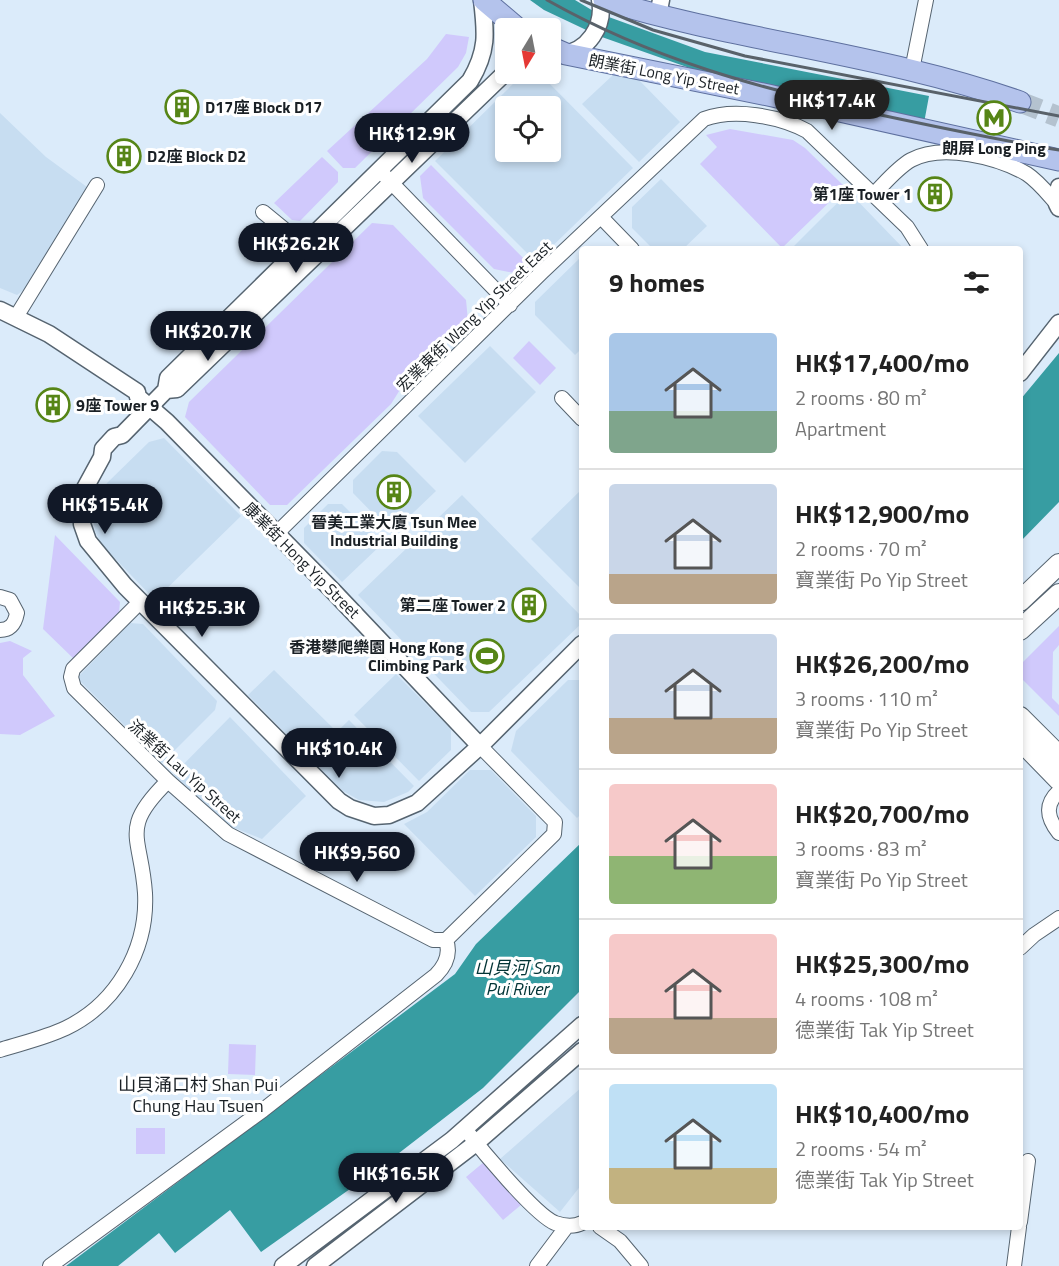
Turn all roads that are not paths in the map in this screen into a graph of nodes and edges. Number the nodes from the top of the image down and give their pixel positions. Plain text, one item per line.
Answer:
1 (483, 0) edge
2 (926, 0) edge
3 (602, 4) edge
4 (659, 8) edge
5 (505, 18) edge
6 (561, 51) edge
7 (561, 53) edge
8 (912, 70) junction
9 (495, 82) edge
10 (1020, 102) tunnel mouth
11 (1059, 160) edge
12 (386, 177) junction
13 (97, 185) dead end
14 (1059, 187) edge
15 (873, 195) junction
16 (1058, 206) edge
17 (263, 212) dead end
18 (601, 217) junction
19 (302, 244) junction
20 (629, 246) edge
21 (919, 246) edge
22 (510, 305) junction
23 (0, 310) edge
24 (16, 317) junction
25 (1059, 323) edge
26 (1023, 369) edge
27 (166, 390) junction
28 (562, 398) dead end
29 (144, 402) junction
30 (579, 416) edge
31 (276, 534) junction
32 (1059, 564) edge
33 (1059, 594) edge
34 (0, 597) edge
35 (1023, 598) edge
36 (141, 601) junction
37 (1023, 627) edge
38 (0, 630) edge
39 (579, 649) edge
40 (1023, 720) edge
41 (1023, 744) edge
42 (480, 746) junction
43 (1059, 756) edge
44 (1059, 780) edge
45 (168, 781) junction
46 (1059, 791) edge
47 (1059, 833) edge
48 (1059, 918) edge
49 (446, 940) junction
50 (1023, 945) edge
51 (579, 1028) edge
52 (0, 1050) edge
53 (579, 1054) edge
54 (465, 1129) junction
55 (476, 1143) junction
56 (1028, 1161) dead end
57 (1023, 1199) edge
58 (579, 1224) edge
59 (567, 1226) junction
60 (604, 1230) edge
61 (1019, 1230) edge
62 (50, 1266) edge
63 (283, 1266) edge
64 (315, 1266) edge
65 (537, 1266) edge
66 (641, 1266) edge
67 (1014, 1266) edge

1 - 5 main road
1 - 12 street
2 - 8 street
3 - 4 main road
3 - 6 street
4 - 8 main road
7 - 11 main road, 朗業街 Long Yip Street
8 - 10 main road
9 - 12 street
12 - 19 street
12 - 22 street
12 - 27 street
13 - 24 street
14 - 16 street
15 - 16 street
15 - 18 street, 宏業東街 Wang Yip Street East
15 - 21 street
17 - 19 street
18 - 20 street
18 - 22 street, 宏業東街 Wang Yip Street East
19 - 27 street
22 - 31 street, 宏業東街 Wang Yip Street East
23 - 24 street, 康業街 Hong Yip Street
24 - 29 street, 康業街 Hong Yip Street
25 - 26 street
27 - 29 street
28 - 30 street
29 - 31 street, 康業街 Hong Yip Street
29 - 36 street
31 - 42 street, 康業街 Hong Yip Street
32 - 35 main road
33 - 37 main road
34 - 38 street
36 - 42 street
36 - 45 street, 流業街 Lau Yip Street
39 - 42 street
40 - 43 main road
41 - 44 main road
42 - 49 street, 康業街 Hong Yip Street
45 - 49 street, 流業街 Lau Yip Street
45 - 52 street
46 - 47 street
48 - 50 street
49 - 62 street
51 - 54 street
53 - 55 street
54 - 55 street
54 - 63 street
55 - 59 street
55 - 64 street
56 - 57 street
58 - 59 street
59 - 65 street
60 - 66 street
61 - 67 street

